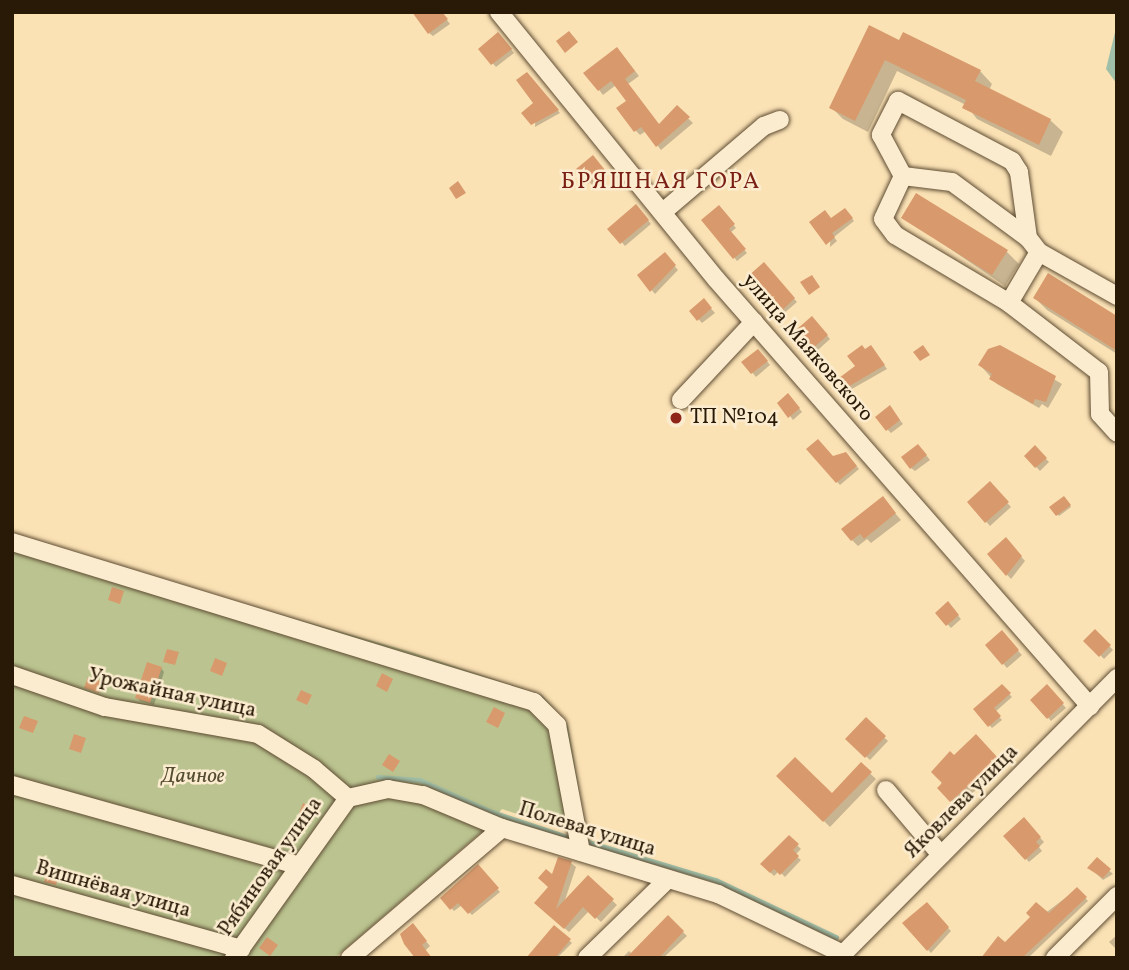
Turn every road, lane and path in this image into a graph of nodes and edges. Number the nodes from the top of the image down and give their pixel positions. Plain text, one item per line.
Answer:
1 (499, 12) edge
2 (780, 120) dead end
3 (903, 176) junction
4 (664, 211) junction
5 (1034, 245) junction
6 (1117, 296) edge
7 (1009, 303) junction
8 (754, 322) junction
9 (681, 400) dead end
10 (1117, 433) edge
11 (12, 542) edge
12 (12, 675) edge
13 (1117, 678) edge
14 (1090, 706) junction
15 (12, 785) edge
16 (886, 790) dead end
17 (348, 798) junction
18 (502, 828) junction
19 (581, 852) junction
20 (941, 855) junction
21 (300, 866) junction
22 (668, 879) junction
23 (12, 885) edge
24 (1117, 896) edge
25 (238, 953) edge
26 (841, 956) edge
27 (350, 958) edge
28 (587, 958) edge
29 (1055, 958) edge

1 - 4 street, улица Маяковского
2 - 4 street
3 - 5 street
3 - 5 street
3 - 7 street
4 - 8 street, улица Маяковского
5 - 6 street
5 - 7 street
7 - 10 street
8 - 9 street
8 - 14 street, улица Маяковского
11 - 19 street
12 - 17 street, Урожайная улица
13 - 14 street, Яковлева улица
14 - 20 street, Яковлева улица
15 - 21 street
16 - 20 street
17 - 18 street, Рябиновая улица
17 - 21 street, Рябиновая улица
18 - 19 street, Полевая улица
18 - 27 street, Полевая улица
19 - 22 street, Полевая улица
20 - 26 street, Яковлева улица
21 - 25 street, Рябиновая улица
22 - 26 street, Полевая улица
22 - 28 street
23 - 25 street, Вишнёвая улица
24 - 29 street

